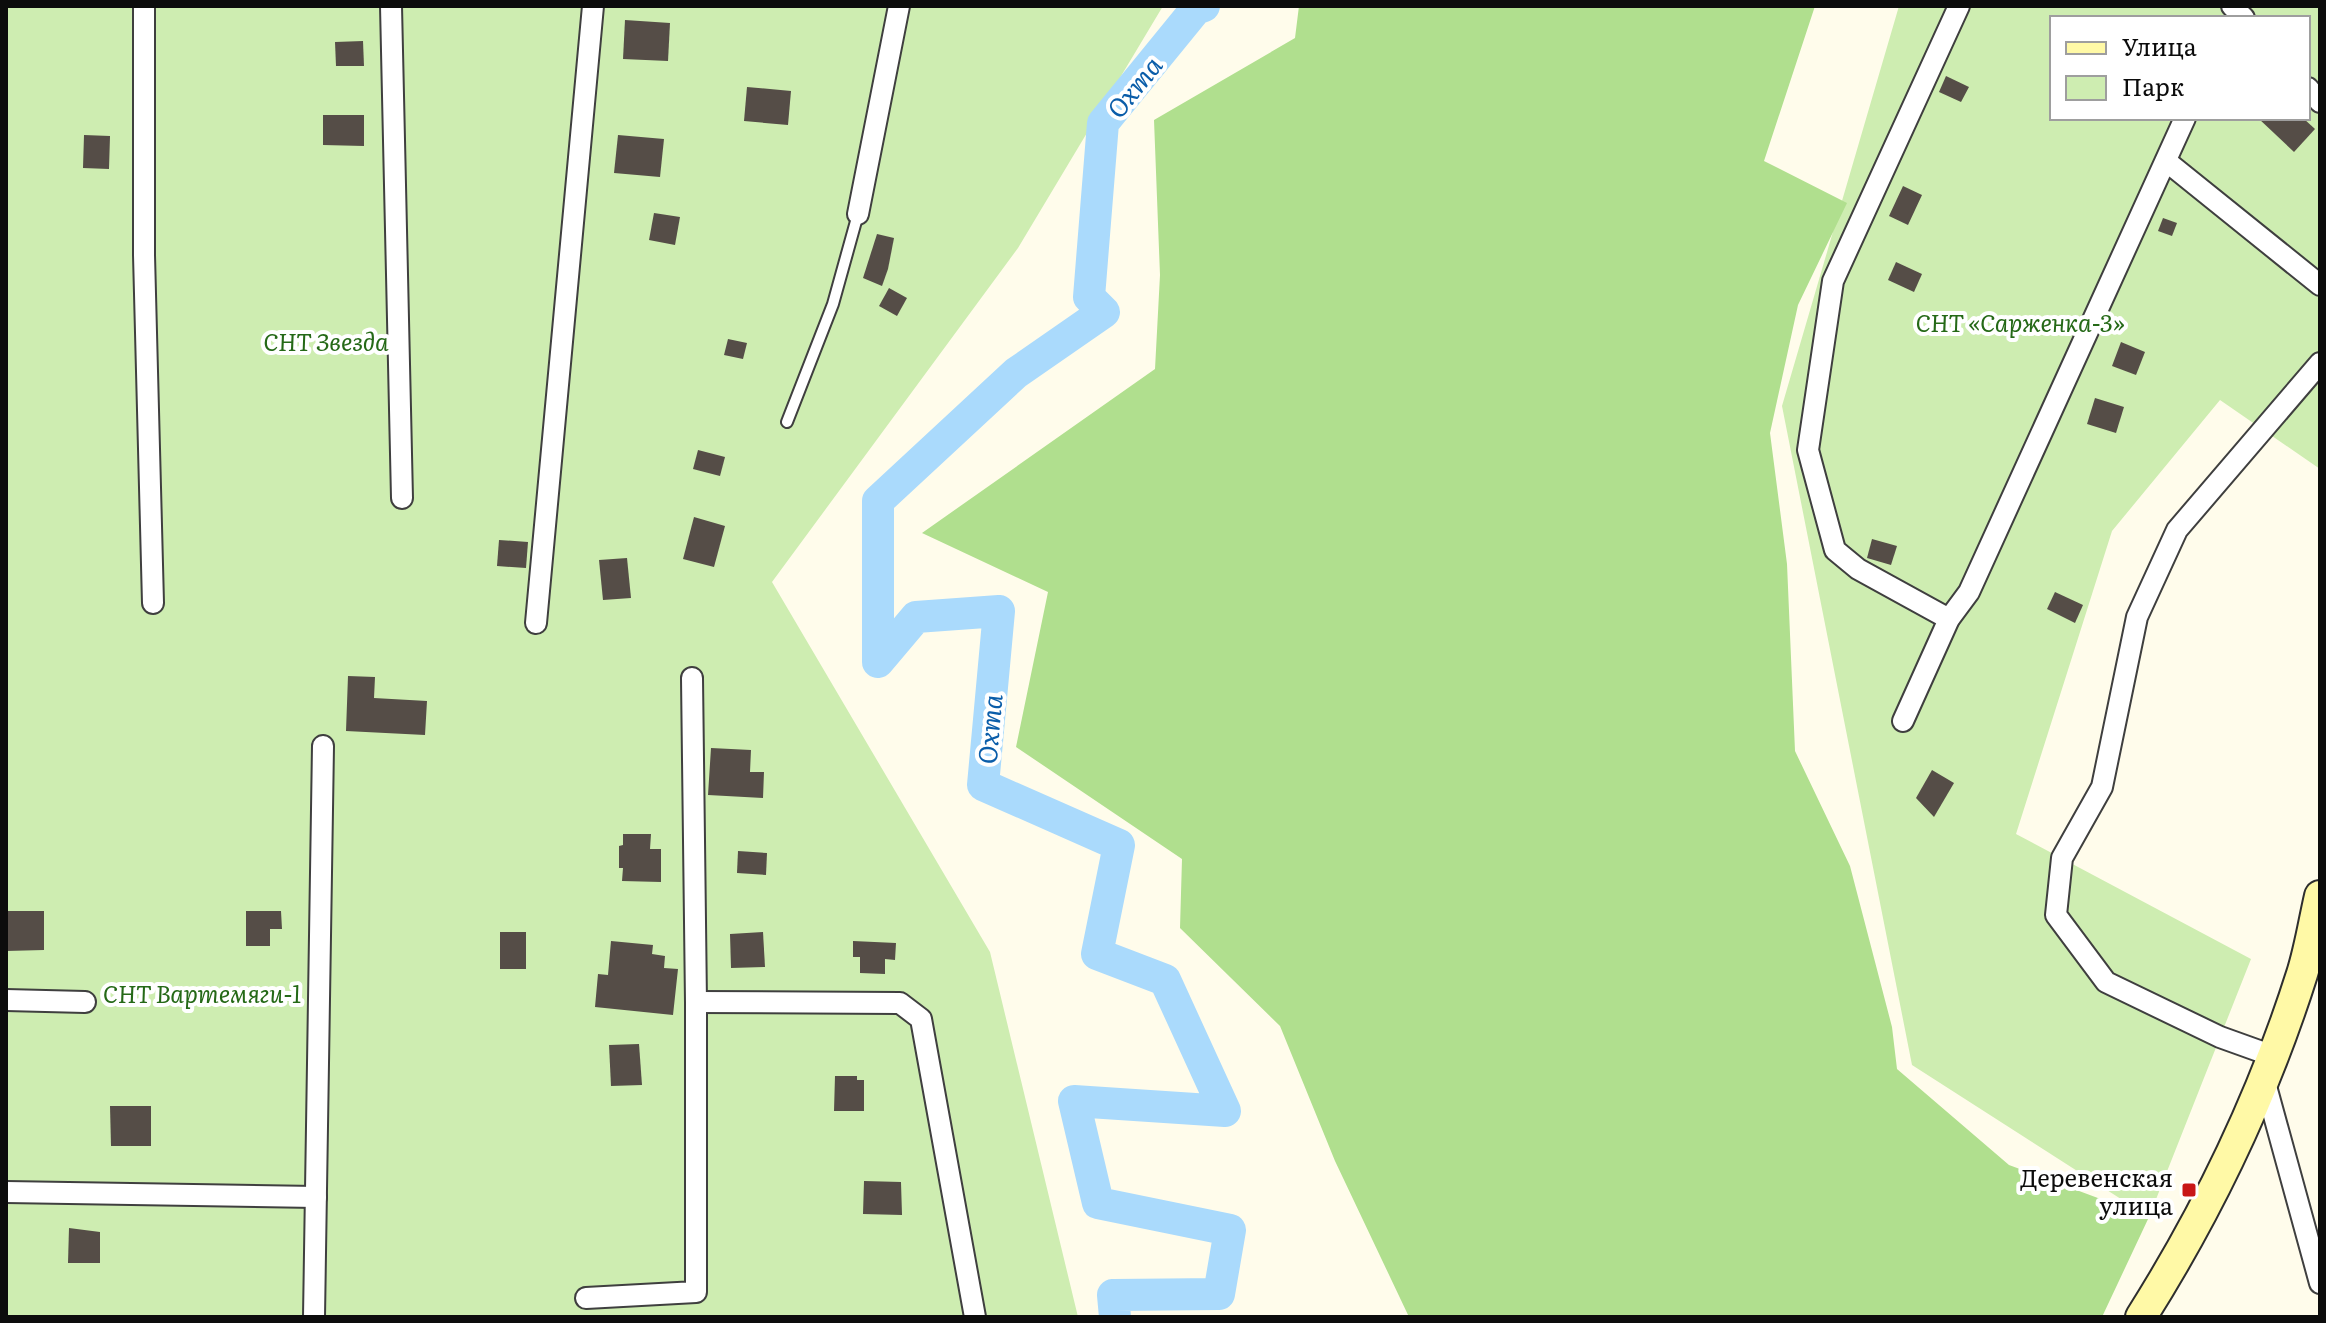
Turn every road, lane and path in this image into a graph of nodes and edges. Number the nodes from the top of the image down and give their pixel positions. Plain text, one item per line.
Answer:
1 (144, 6) edge
2 (391, 6) edge
3 (593, 6) edge
4 (899, 6) edge
5 (1959, 6) edge
6 (2184, 120) edge
7 (2166, 161) junction
8 (858, 214) joint
9 (2320, 285) edge
10 (2320, 363) edge
11 (787, 422) dead end
12 (402, 498) dead end
13 (153, 603) dead end
14 (1949, 619) junction
15 (536, 623) dead end
16 (692, 678) dead end
17 (1903, 721) dead end
18 (323, 746) dead end
19 (2320, 896) edge
20 (2312, 973) edge
21 (6, 1000) edge
22 (85, 1002) dead end
23 (696, 1002) junction
24 (2268, 1068) junction
25 (6, 1192) edge
26 (316, 1197) junction
27 (2320, 1283) edge
28 (586, 1298) dead end
29 (314, 1317) edge
30 (975, 1317) edge
31 (2141, 1317) edge

1 - 13 street
2 - 12 street
3 - 15 street
4 - 8 street
5 - 14 street
6 - 7 street
7 - 9 street
7 - 14 street
8 - 11 lane
10 - 24 street
14 - 17 street
16 - 23 street
18 - 26 street
19 - 20 main road
20 - 24 main road
21 - 22 street
23 - 28 street
23 - 30 street
24 - 27 street
24 - 31 main road
25 - 26 street
26 - 29 street

